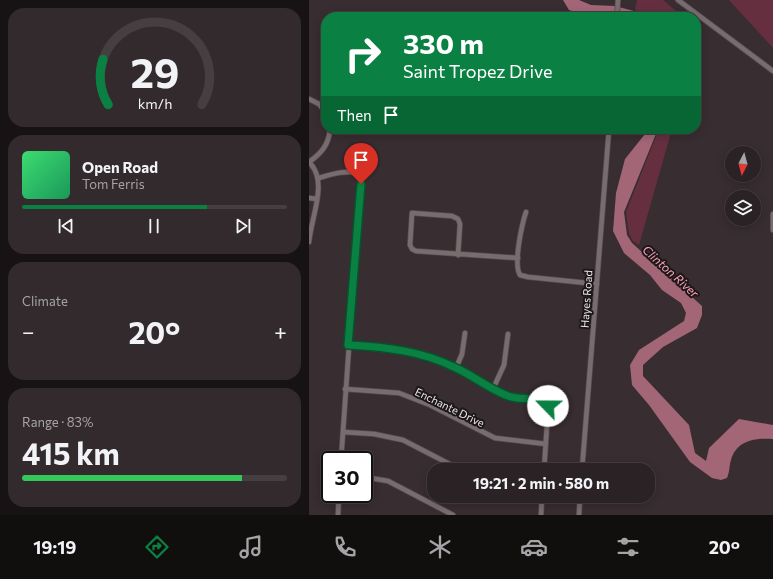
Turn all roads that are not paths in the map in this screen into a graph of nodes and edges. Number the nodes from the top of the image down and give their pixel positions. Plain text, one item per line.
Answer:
1 (678, 0) edge
2 (618, 2) edge
3 (617, 12) edge
4 (694, 12) edge
5 (701, 17) edge
6 (773, 71) edge
7 (309, 99) edge
8 (321, 107) edge
9 (329, 134) edge
10 (609, 134) edge
11 (309, 162) edge
12 (319, 178) junction
13 (309, 198) edge
14 (317, 199) junction
15 (526, 212) dead end
16 (773, 214) edge
17 (773, 230) edge
18 (309, 235) edge
19 (309, 242) edge
20 (458, 254) junction
21 (518, 258) junction
22 (597, 284) junction
23 (465, 333) dead end
24 (508, 334) dead end
25 (348, 345) junction
26 (456, 368) junction
27 (493, 388) junction
28 (345, 389) junction
29 (343, 432) junction
30 (546, 444) junction
31 (342, 451) edge
32 (447, 463) edge
33 (544, 463) edge
34 (584, 463) edge
35 (373, 478) edge
36 (339, 503) edge
37 (542, 503) edge
38 (580, 503) edge
39 (338, 515) edge
40 (453, 515) edge
41 (541, 515) edge
42 (579, 515) edge

1 - 4 street
2 - 3 street
5 - 6 street
7 - 8 street
9 - 11 street
10 - 22 street, Hayes Road
11 - 12 street
12 - 14 street
12 - 25 street
13 - 14 street
14 - 18 street
15 - 21 street
16 - 17 street
18 - 19 street
20 - 20 street
20 - 21 street
21 - 22 street
22 - 34 street, Hayes Road
23 - 26 street
24 - 27 street
25 - 26 street
25 - 28 street
26 - 27 street
27 - 30 street
28 - 29 street
28 - 30 street, Enchante Drive
29 - 31 street
29 - 32 street
30 - 33 street
35 - 40 street
36 - 39 street
37 - 41 street
38 - 42 street

